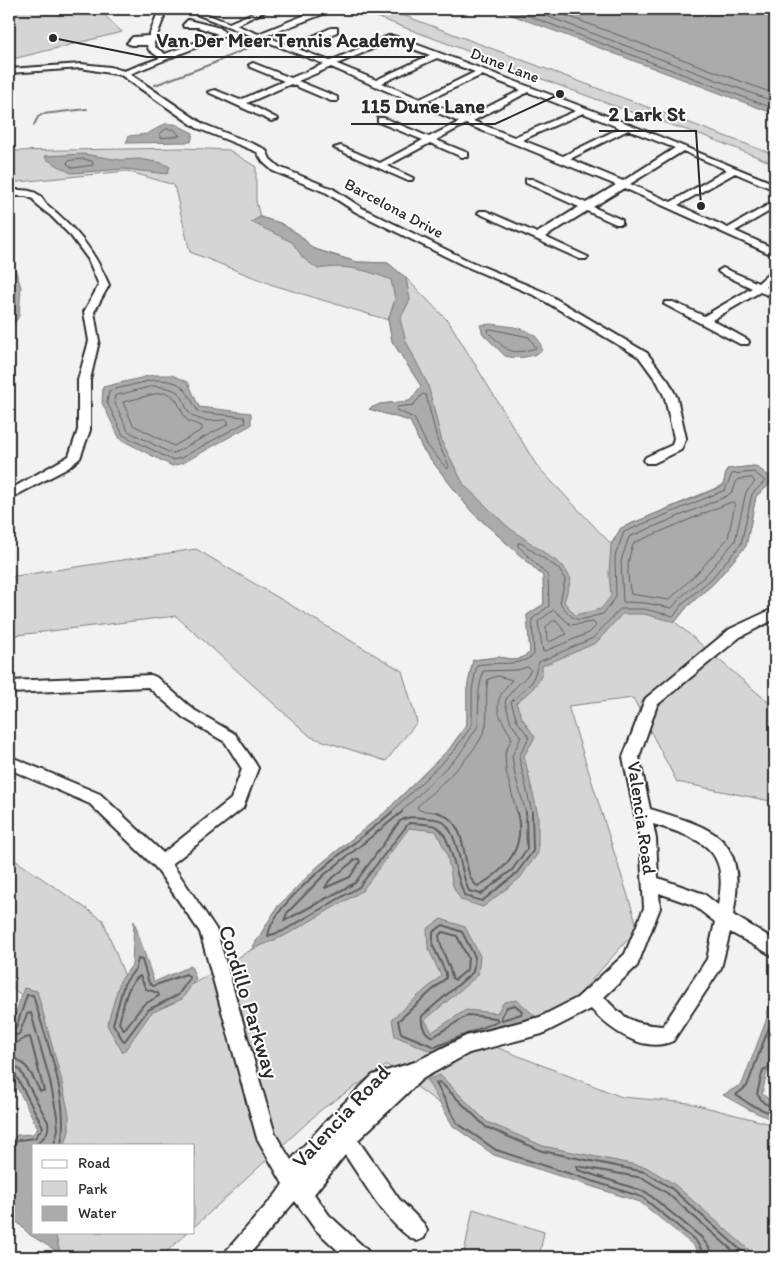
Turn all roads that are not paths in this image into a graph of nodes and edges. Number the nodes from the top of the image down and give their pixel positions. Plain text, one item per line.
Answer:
1 (188, 9) edge
2 (208, 9) edge
3 (267, 9) edge
4 (323, 11) dead end
5 (198, 13) junction
6 (165, 15) dead end
7 (198, 25) dead end
8 (230, 25) junction
9 (335, 32) dead end
10 (259, 36) junction
11 (294, 50) junction
12 (437, 55) junction
13 (164, 57) junction
14 (330, 64) junction
15 (253, 66) dead end
16 (9, 71) edge
17 (482, 72) junction
18 (124, 73) junction
19 (292, 81) junction
20 (376, 83) junction
21 (526, 90) junction
22 (212, 92) dead end
23 (334, 99) dead end
24 (421, 101) junction
25 (240, 103) junction
26 (582, 111) junction
27 (274, 119) dead end
28 (381, 120) dead end
29 (465, 121) junction
30 (628, 127) junction
31 (428, 139) junction
32 (515, 140) junction
33 (338, 148) dead end
34 (682, 148) junction
35 (465, 155) dead end
36 (563, 159) junction
37 (380, 166) junction
38 (734, 170) junction
39 (409, 178) dead end
40 (529, 181) dead end
41 (624, 186) junction
42 (775, 187) edge
43 (9, 193) edge
44 (775, 204) edge
45 (671, 205) junction
46 (585, 207) junction
47 (483, 213) dead end
48 (619, 222) dead end
49 (729, 231) junction
50 (539, 236) junction
51 (775, 253) edge
52 (583, 257) dead end
53 (723, 271) dead end
54 (775, 274) edge
55 (758, 288) junction
56 (775, 295) edge
57 (669, 304) dead end
58 (704, 320) junction
59 (744, 342) dead end
60 (650, 460) dead end
61 (9, 495) edge
62 (775, 612) edge
63 (9, 687) edge
64 (9, 762) edge
65 (643, 814) junction
66 (162, 863) junction
67 (651, 883) junction
68 (724, 919) junction
69 (775, 949) edge
70 (592, 996) junction
71 (415, 1072) junction
72 (346, 1139) junction
73 (295, 1184) junction
74 (417, 1231) dead end
75 (234, 1257) edge
76 (360, 1257) edge

1 - 5 street
2 - 5 street
3 - 8 street
4 - 10 street
5 - 8 street
6 - 13 street
7 - 13 street
8 - 10 street
9 - 11 street
10 - 11 street
11 - 14 street
12 - 14 street, Dune Lane
12 - 17 street, Dune Lane
12 - 20 street
13 - 18 street
14 - 19 street
14 - 20 street
15 - 19 street
16 - 18 street, Barcelona Drive
17 - 21 street, Dune Lane
17 - 24 street
18 - 60 street, Barcelona Drive
19 - 23 street
19 - 25 street
20 - 24 street
21 - 26 street, Dune Lane
21 - 29 street
22 - 25 street
24 - 29 street
25 - 27 street
26 - 30 street, Dune Lane
26 - 32 street
28 - 31 street
29 - 31 street
29 - 32 street
30 - 34 street, Dune Lane
30 - 36 street
31 - 35 street
31 - 37 street
32 - 36 street
33 - 37 street
34 - 38 street, Dune Lane
34 - 41 street
36 - 41 street
37 - 39 street
38 - 42 street, Dune Lane
38 - 45 street
40 - 46 street
41 - 45 street
41 - 46 street
43 - 61 street
44 - 49 street
45 - 49 street
46 - 48 street
46 - 50 street
47 - 50 street
49 - 51 street
50 - 52 street
53 - 55 street
54 - 55 street
55 - 56 street
55 - 58 street
57 - 58 street
58 - 59 street
62 - 65 street, Valencia Road
63 - 66 street
64 - 66 street, Cordillo Parkway
65 - 67 street, Valencia Road
65 - 68 street
66 - 73 street, Cordillo Parkway
67 - 68 street
67 - 70 street, Valencia Road
68 - 69 street
68 - 70 street
70 - 71 street, Valencia Road
71 - 72 street, Valencia Road
71 - 73 street, Valencia Road
72 - 73 street, Valencia Road
72 - 74 street
73 - 75 street
73 - 76 street, Cordillo Parkway

